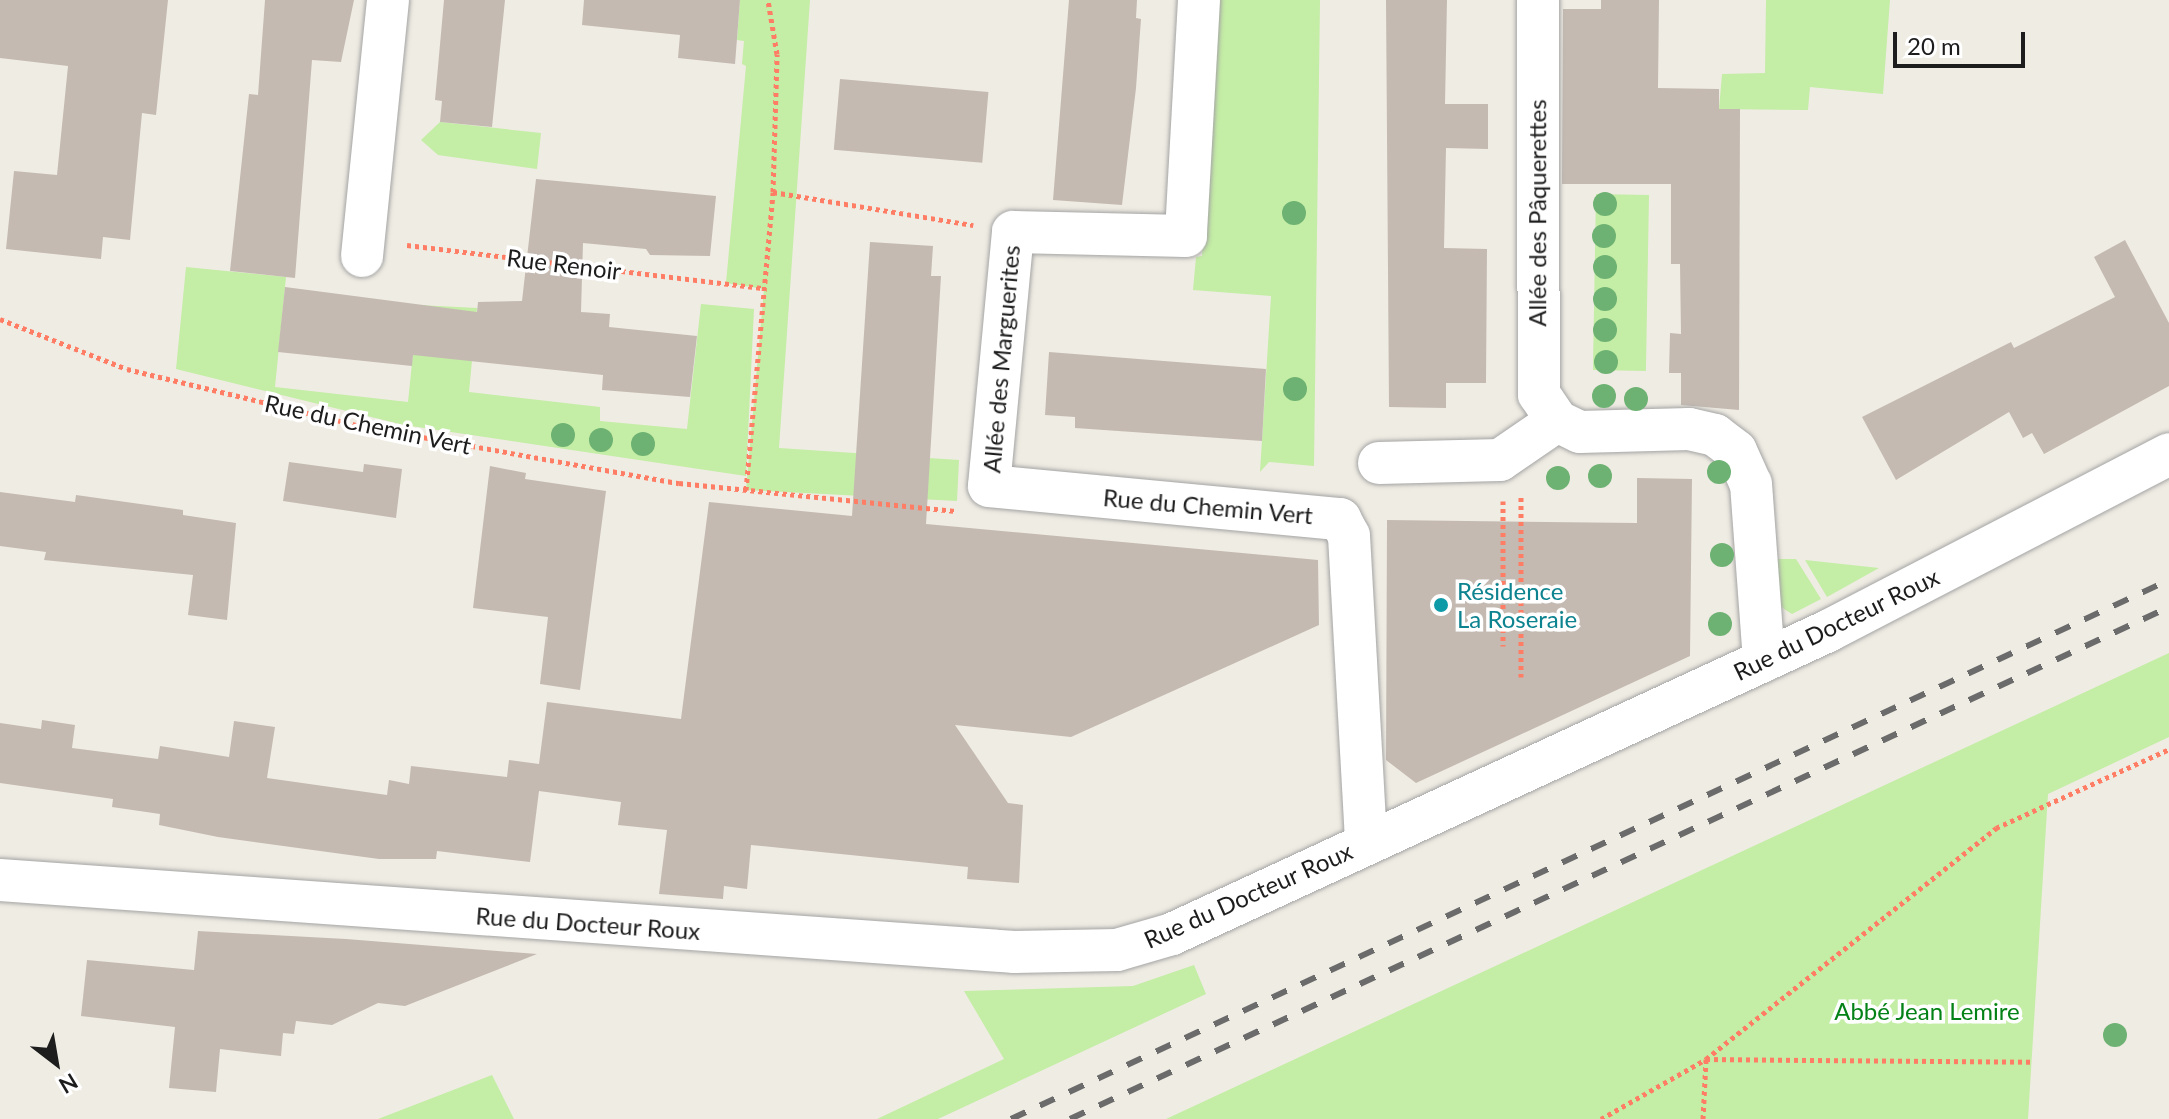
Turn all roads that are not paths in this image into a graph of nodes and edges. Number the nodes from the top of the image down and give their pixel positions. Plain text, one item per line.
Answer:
1 (388, 0) edge
2 (1199, 0) edge
3 (1538, 0) edge
4 (363, 248) road end
5 (1557, 421) junction
6 (2169, 454) edge
7 (1379, 463) dead end
8 (989, 486) joint
9 (1764, 661) junction
10 (1366, 843) junction
11 (0, 880) edge

1 - 4 street
2 - 8 street, Allée des Marguerites
3 - 5 street, Allée des Pâquerettes
5 - 7 street
5 - 9 street
6 - 9 street, Rue du Docteur Roux
8 - 10 street, Rue du Chemin Vert
9 - 10 street, Rue du Docteur Roux
10 - 11 street, Rue du Docteur Roux

